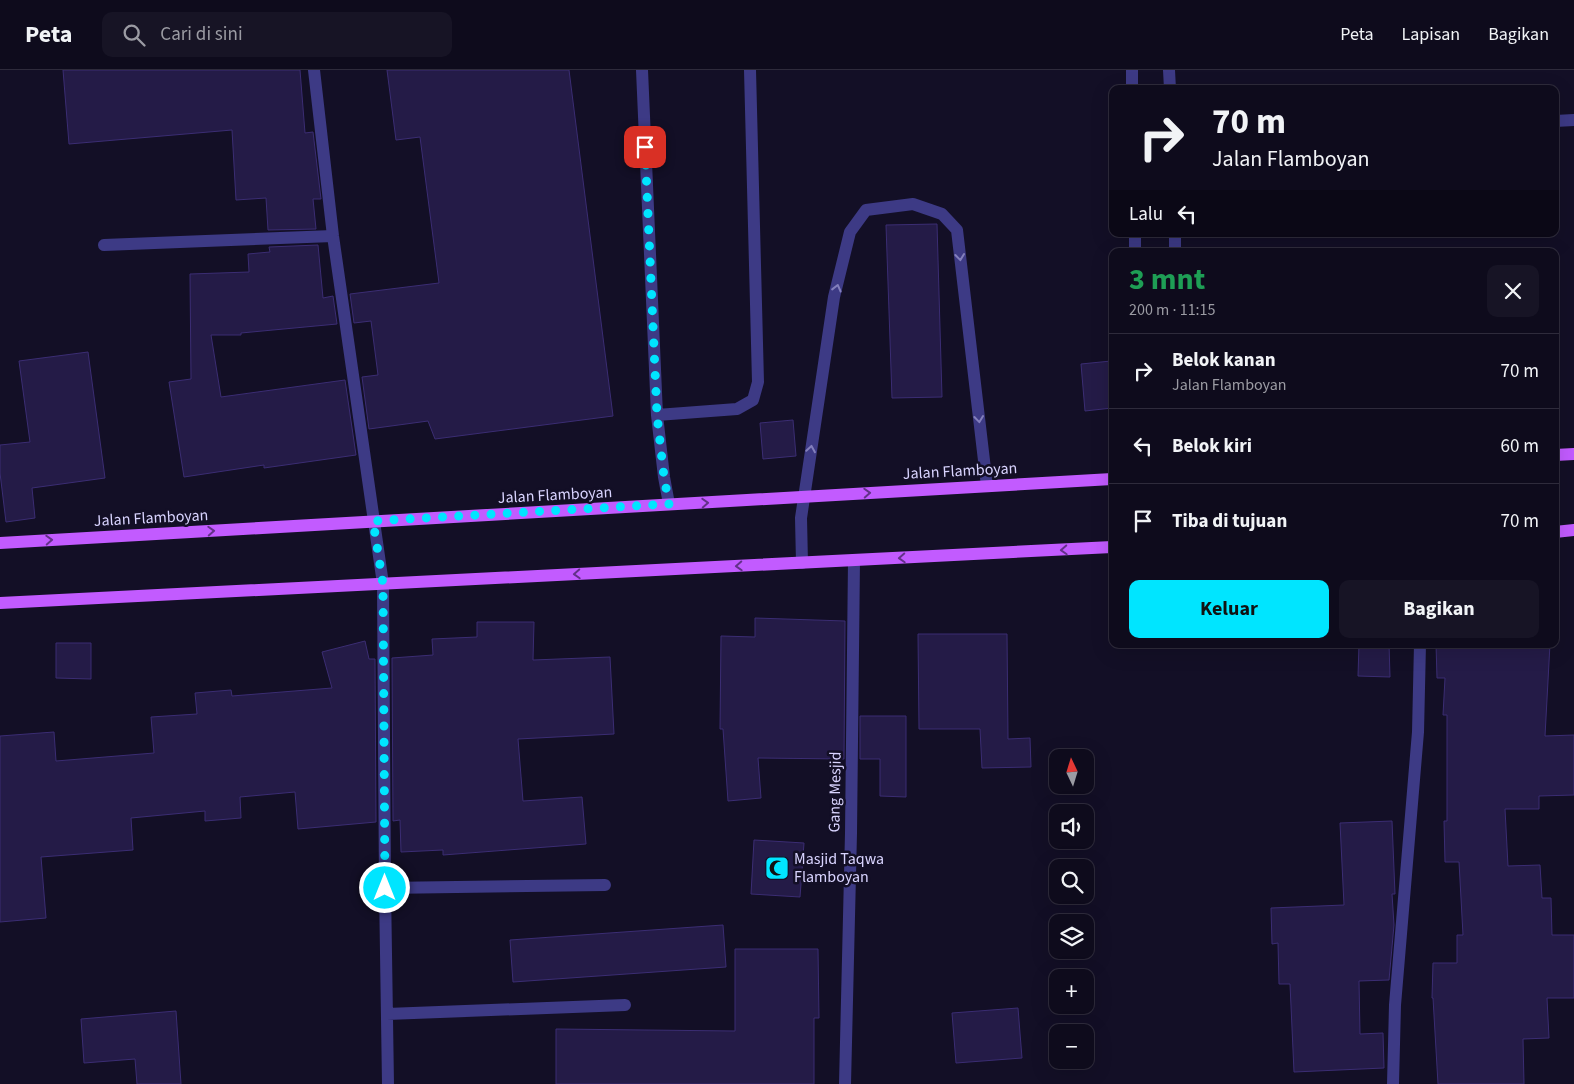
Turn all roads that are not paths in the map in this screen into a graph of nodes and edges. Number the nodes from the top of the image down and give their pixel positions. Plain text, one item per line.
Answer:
1 (314, 70) edge
2 (642, 70) edge
3 (750, 70) edge
4 (1132, 70) edge
5 (1170, 70) edge
6 (1132, 85) edge
7 (1170, 85) edge
8 (1574, 120) edge
9 (1559, 121) edge
10 (333, 236) junction
11 (104, 245) dead end
12 (657, 415) junction
13 (1574, 454) edge
14 (1559, 455) edge
15 (1109, 479) edge
16 (987, 486) junction
17 (804, 497) junction
18 (669, 504) junction
19 (373, 521) junction
20 (1574, 530) edge
21 (1559, 532) edge
22 (0, 543) edge
23 (1109, 547) edge
24 (854, 560) junction
25 (802, 563) junction
26 (383, 584) junction
27 (0, 603) edge
28 (1420, 648) edge
29 (605, 885) dead end
30 (385, 888) junction
31 (625, 1005) dead end
32 (387, 1014) junction
33 (388, 1084) edge
34 (845, 1084) edge
35 (1393, 1084) edge

1 - 10 street
2 - 12 street
3 - 12 street
4 - 6 street
5 - 7 street
8 - 9 street
10 - 11 street
10 - 19 street
12 - 18 street
13 - 14 main road
15 - 16 main road, Jalan Flamboyan
17 -> 16 main road, Jalan Flamboyan
17 -> 16 street
18 -> 17 main road, Jalan Flamboyan
17 - 25 street
18 - 19 main road, Jalan Flamboyan
22 -> 19 main road, Jalan Flamboyan
19 - 26 street
20 - 21 main road
23 -> 24 main road
24 - 25 main road
24 - 34 street, Gang Mesjid
25 -> 26 main road
26 - 27 main road
26 - 30 street
28 - 35 street
29 - 30 street
30 - 32 street
31 - 32 street
32 - 33 street

